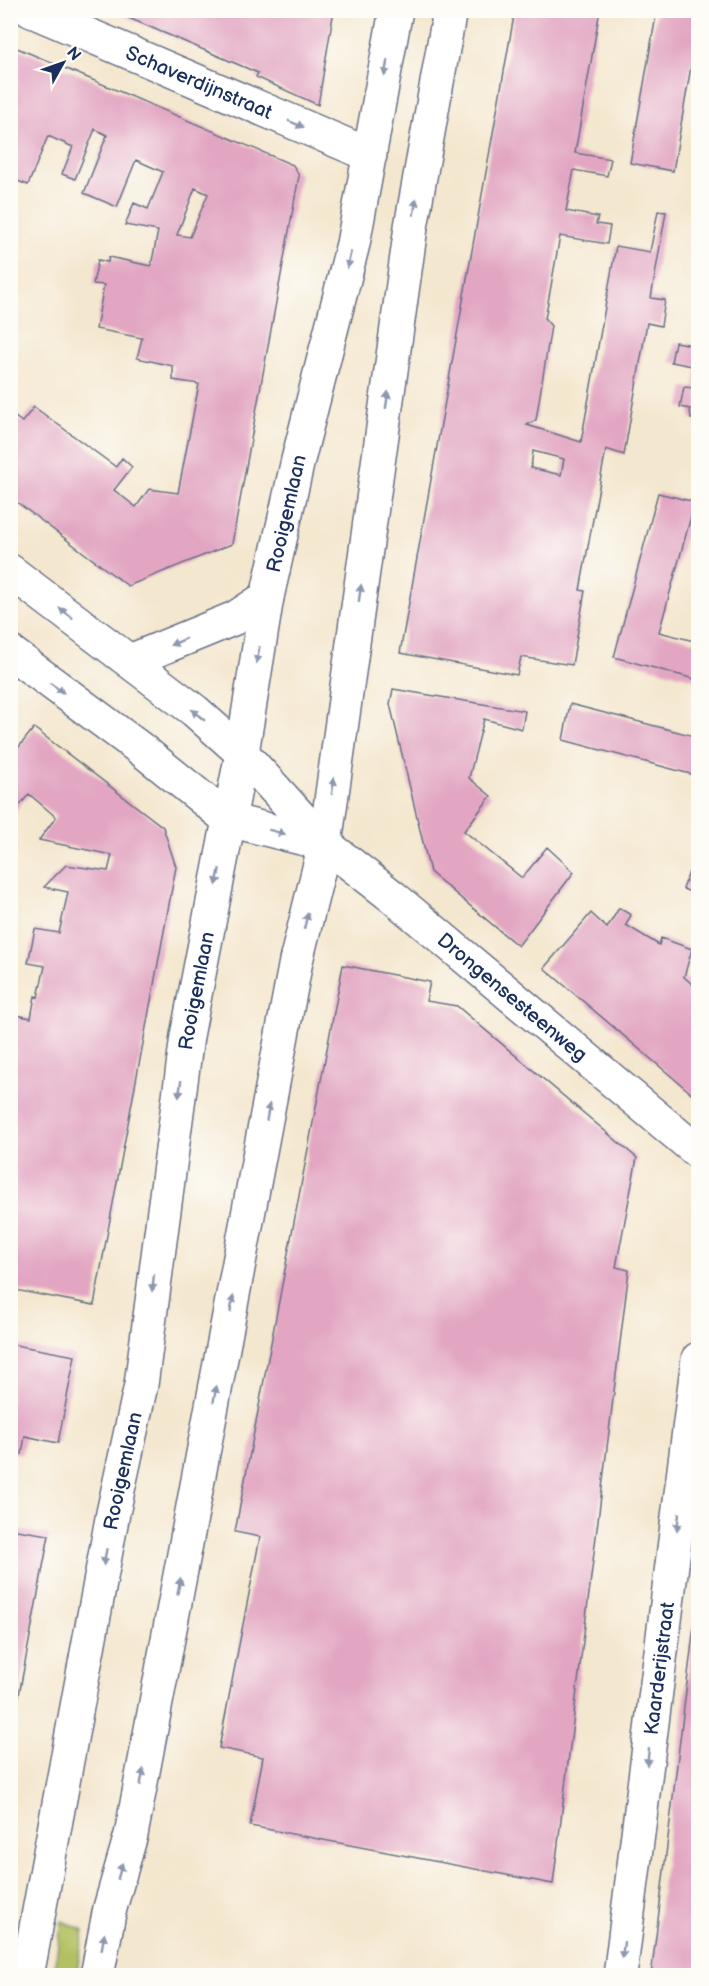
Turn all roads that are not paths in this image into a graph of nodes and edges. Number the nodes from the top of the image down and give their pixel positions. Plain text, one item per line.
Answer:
1 (30, 10) edge
2 (396, 10) edge
3 (450, 10) edge
4 (370, 155) junction
5 (10, 571) edge
6 (267, 597) junction
7 (10, 652) edge
8 (130, 662) junction
9 (242, 753) junction
10 (230, 819) junction
11 (325, 844) junction
12 (699, 1152) edge
13 (699, 1359) edge
14 (27, 1976) edge
15 (97, 1976) edge
16 (620, 1976) edge

1 -> 4 main road, Schaverdijnstraat
2 -> 4 main road, Rooigemlaan
11 -> 3 main road
4 -> 6 main road, Rooigemlaan
8 -> 5 main road, Drongensesteenweg
6 -> 8 main road
6 -> 9 main road, Rooigemlaan
7 -> 10 main road, Drongensesteenweg
9 -> 8 main road, Drongensesteenweg
9 - 10 main road, Rooigemlaan
9 - 11 main road, Drongensesteenweg
10 -> 11 main road, Drongensesteenweg
10 -> 14 main road, Rooigemlaan
11 - 12 main road, Drongensesteenweg
15 -> 11 main road
13 -> 16 main road, Kaarderijstraat

